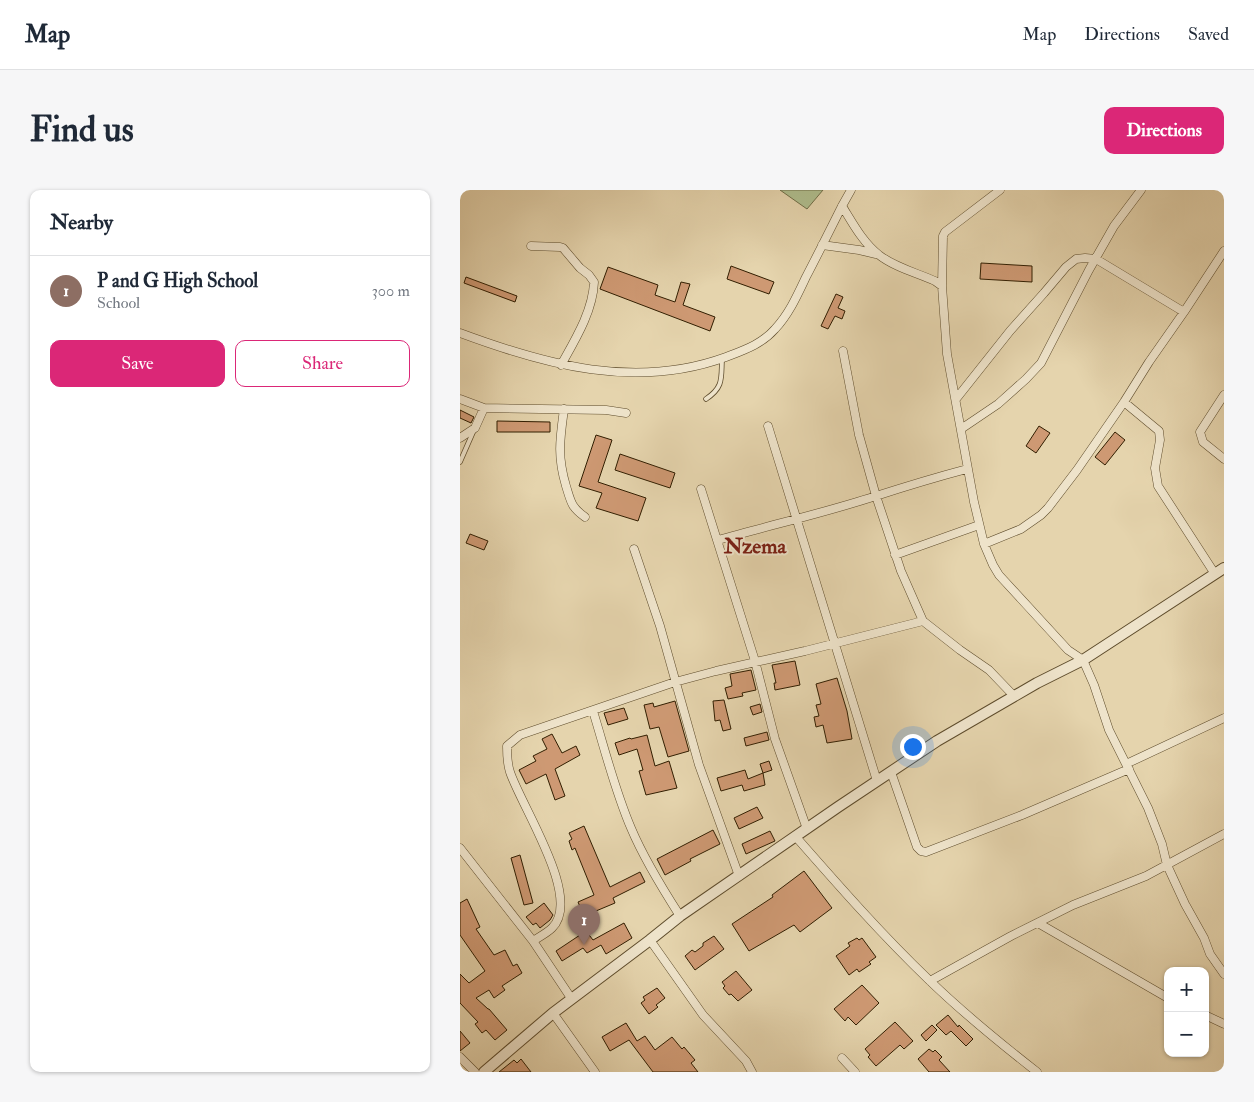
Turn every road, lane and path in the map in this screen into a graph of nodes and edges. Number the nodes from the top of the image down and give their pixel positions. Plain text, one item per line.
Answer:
1 (851, 190) edge
2 (1000, 190) edge
3 (1141, 190) edge
4 (842, 206) junction
5 (822, 244) junction
6 (531, 246) dead end
7 (1224, 251) edge
8 (878, 255) junction
9 (1096, 259) junction
10 (942, 286) junction
11 (1184, 312) junction
12 (460, 333) edge
13 (843, 351) dead end
14 (722, 358) junction
15 (561, 365) junction
16 (1224, 395) edge
17 (460, 399) edge
18 (956, 399) junction
19 (706, 400) dead end
20 (1124, 402) junction
21 (484, 408) junction
22 (564, 409) junction
23 (626, 412) dead end
24 (768, 426) dead end
25 (475, 428) junction
26 (962, 429) junction
27 (460, 438) edge
28 (1224, 459) edge
29 (460, 462) edge
30 (968, 469) junction
31 (701, 489) dead end
32 (876, 496) junction
33 (585, 517) dead end
34 (797, 519) junction
35 (979, 525) junction
36 (718, 540) junction
37 (984, 544) junction
38 (634, 549) dead end
39 (896, 555) junction
40 (1224, 568) edge
41 (1215, 574) junction
42 (924, 621) junction
43 (836, 643) junction
44 (1083, 660) junction
45 (755, 661) junction
46 (675, 682) junction
47 (1014, 696) junction
48 (593, 711) junction
49 (1224, 718) edge
50 (1128, 767) junction
51 (891, 772) junction
52 (877, 781) junction
53 (806, 829) junction
54 (1224, 834) edge
55 (796, 837) junction
56 (460, 848) edge
57 (1167, 865) junction
58 (739, 876) junction
59 (680, 916) junction
60 (1038, 922) junction
61 (650, 940) junction
62 (534, 941) junction
63 (1224, 974) edge
64 (930, 981) junction
65 (1164, 996) edge
66 (570, 998) junction
67 (553, 1013) junction
68 (1209, 1017) edge
69 (1224, 1024) edge
70 (460, 1057) edge
71 (842, 1058) dead end
72 (475, 1072) edge
73 (484, 1072) edge
74 (595, 1072) edge
75 (752, 1072) edge
76 (855, 1072) edge
77 (1037, 1072) edge

1 - 4 street
2 - 10 street
3 - 9 street
4 - 5 street
4 - 8 street
5 - 8 street
5 - 14 street
6 - 15 street
7 - 11 street
8 - 10 street
9 - 11 street
9 - 18 street
9 - 26 street
10 - 18 street
11 - 20 street
12 - 15 street
13 - 32 street
14 - 15 street
14 - 19 lane
16 - 28 street
17 - 21 street
18 - 26 street
20 - 37 street
20 - 41 street
21 - 22 street
21 - 25 street
22 - 23 street
22 - 33 street
24 - 34 street
25 - 27 street
25 - 29 lane
26 - 30 street
30 - 32 street
30 - 35 street
31 - 36 street
32 - 34 street
32 - 39 street
34 - 36 street
34 - 43 street
35 - 37 street
35 - 39 street
36 - 45 street
37 - 44 street
38 - 46 street
39 - 42 street
40 - 41 street
41 - 44 street
42 - 43 street
42 - 47 street
43 - 45 street
43 - 52 street
44 - 47 street
44 - 50 street
45 - 46 street
45 - 53 street
46 - 48 street
46 - 58 street
47 - 51 street
48 - 59 street
48 - 62 street
49 - 50 street
50 - 51 street
50 - 57 street
51 - 52 street
52 - 53 street
53 - 55 street
54 - 57 street
55 - 58 street
55 - 64 street
56 - 62 street
57 - 60 street
57 - 63 street
58 - 59 street
59 - 61 street
60 - 64 street
60 - 65 street
61 - 66 street
61 - 75 street
62 - 66 street
64 - 77 street
66 - 67 street
67 - 73 street
67 - 74 street
68 - 69 street
70 - 72 street
71 - 76 street

